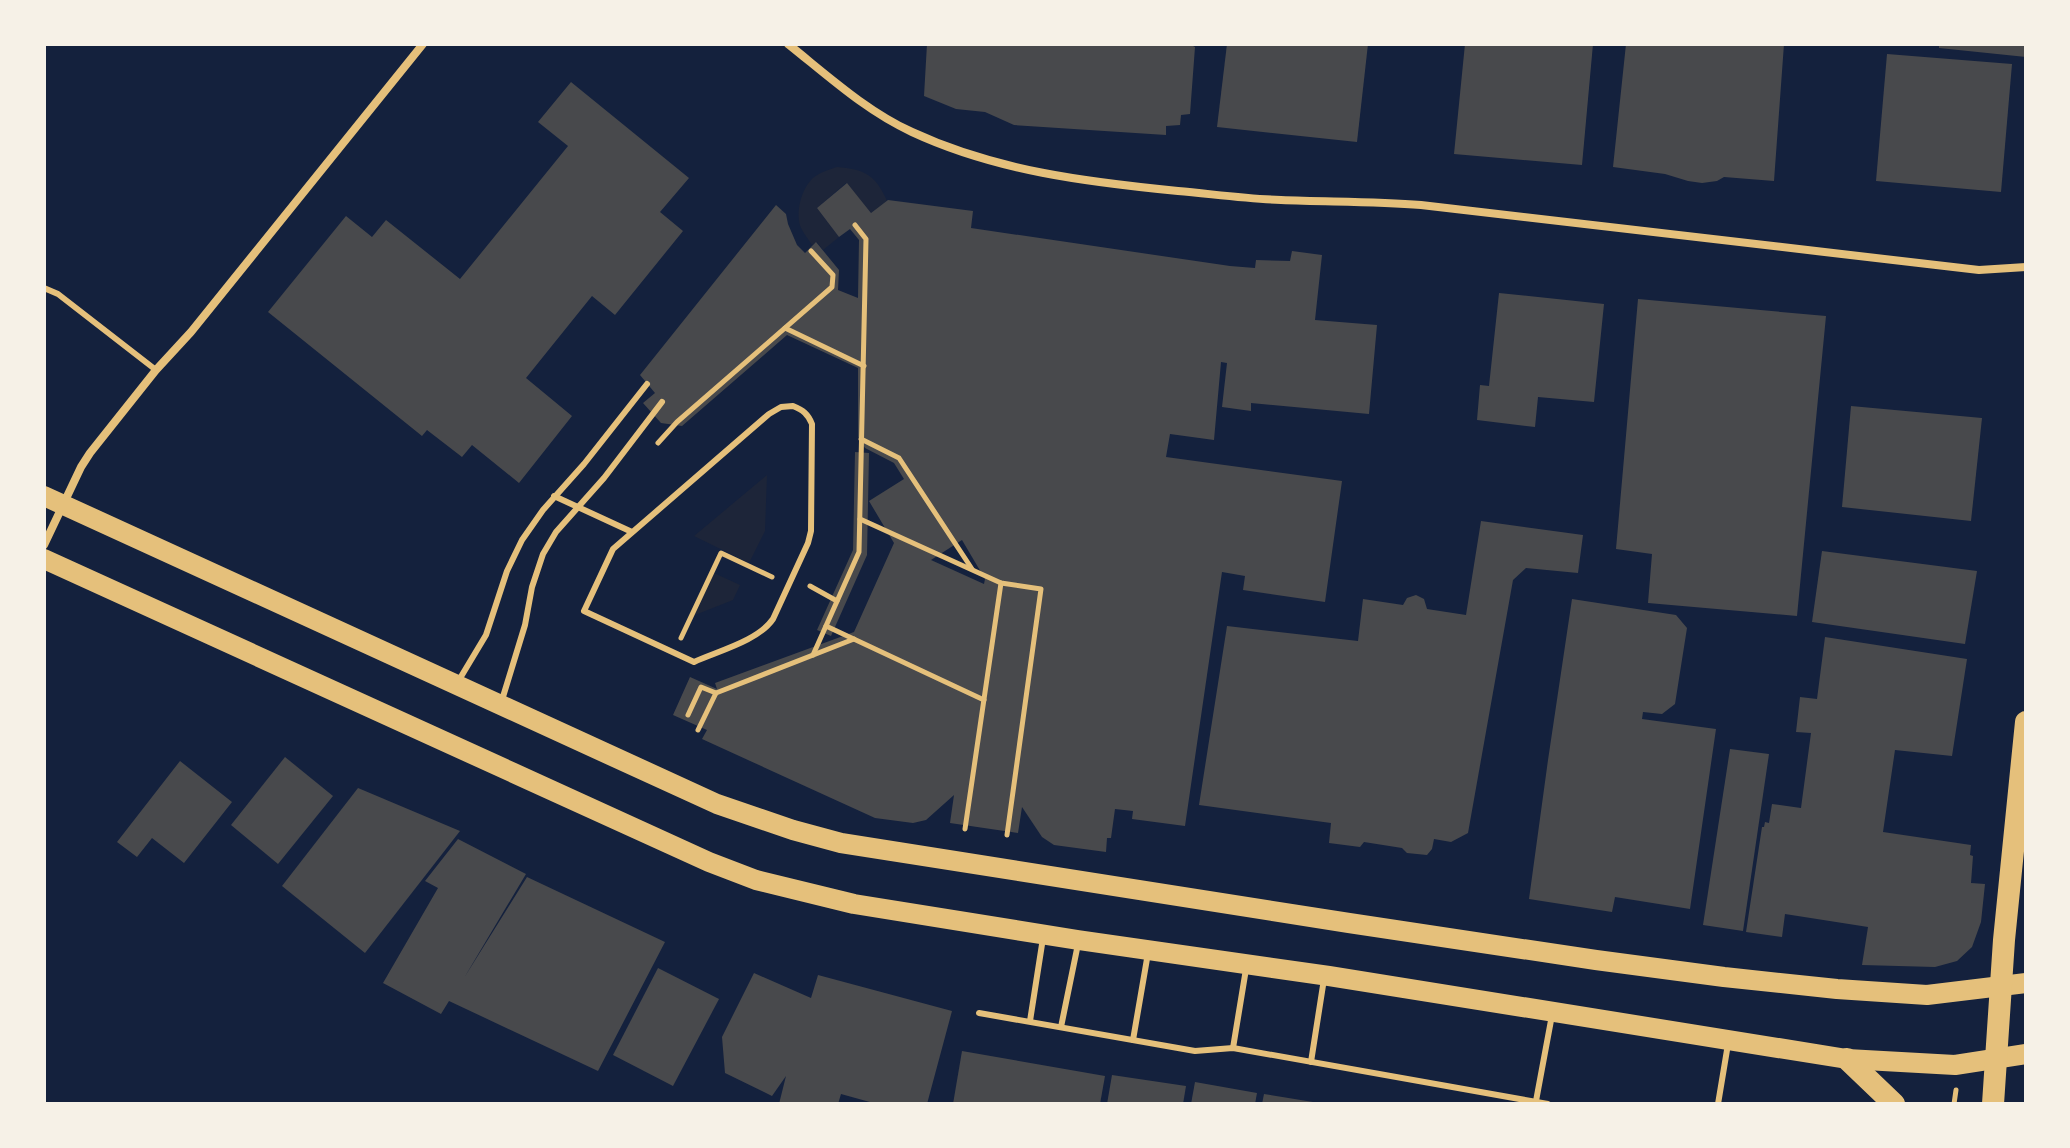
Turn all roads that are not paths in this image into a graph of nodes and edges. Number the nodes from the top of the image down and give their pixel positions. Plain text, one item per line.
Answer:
1 (423, 44) edge
2 (788, 44) edge
3 (2026, 267) edge
4 (44, 288) edge
5 (156, 370) junction
6 (647, 384) dead end
7 (662, 402) dead end
8 (554, 496) junction
9 (53, 500) edge
10 (578, 507) junction
11 (632, 532) junction
12 (44, 545) edge
13 (44, 559) edge
14 (457, 683) junction
15 (501, 703) junction
16 (2026, 722) edge
17 (1043, 935) junction
18 (1078, 940) junction
19 (1149, 950) junction
20 (1247, 964) junction
21 (1325, 976) junction
22 (2026, 983) edge
23 (2001, 987) junction
24 (1553, 1012) junction
25 (979, 1013) dead end
26 (1030, 1021) junction
27 (1061, 1027) junction
28 (1133, 1040) junction
29 (1729, 1040) junction
30 (1233, 1048) junction
31 (2026, 1054) edge
32 (1847, 1059) junction
33 (1996, 1059) junction
34 (1311, 1062) junction
35 (1536, 1101) junction
36 (1548, 1104) edge
37 (1718, 1104) edge
38 (1894, 1104) edge
39 (1993, 1104) edge

1 - 5 street
2 - 3 street
4 - 5 lane
5 - 9 street
6 - 8 lane
7 - 10 lane
8 - 10 lane
8 - 14 lane
9 - 12 street
9 - 14 main road
10 - 11 lane
10 - 15 lane
11 - 11 lane
13 - 17 main road
14 - 15 main road
15 - 23 main road
16 - 23 highway
17 - 18 main road
17 - 26 lane
18 - 19 main road
18 - 27 lane
19 - 20 main road
19 - 28 lane
20 - 21 main road
20 - 30 lane
21 - 24 main road
21 - 34 lane
22 - 23 main road
23 - 33 highway
24 - 29 main road
24 - 35 lane
25 - 26 lane
26 - 27 lane
27 - 28 lane
28 - 30 lane
29 - 32 main road
29 - 37 lane
30 - 34 lane
31 - 33 main road
32 - 33 main road
32 - 38 highway
33 - 39 highway
34 - 35 lane
35 - 36 lane

